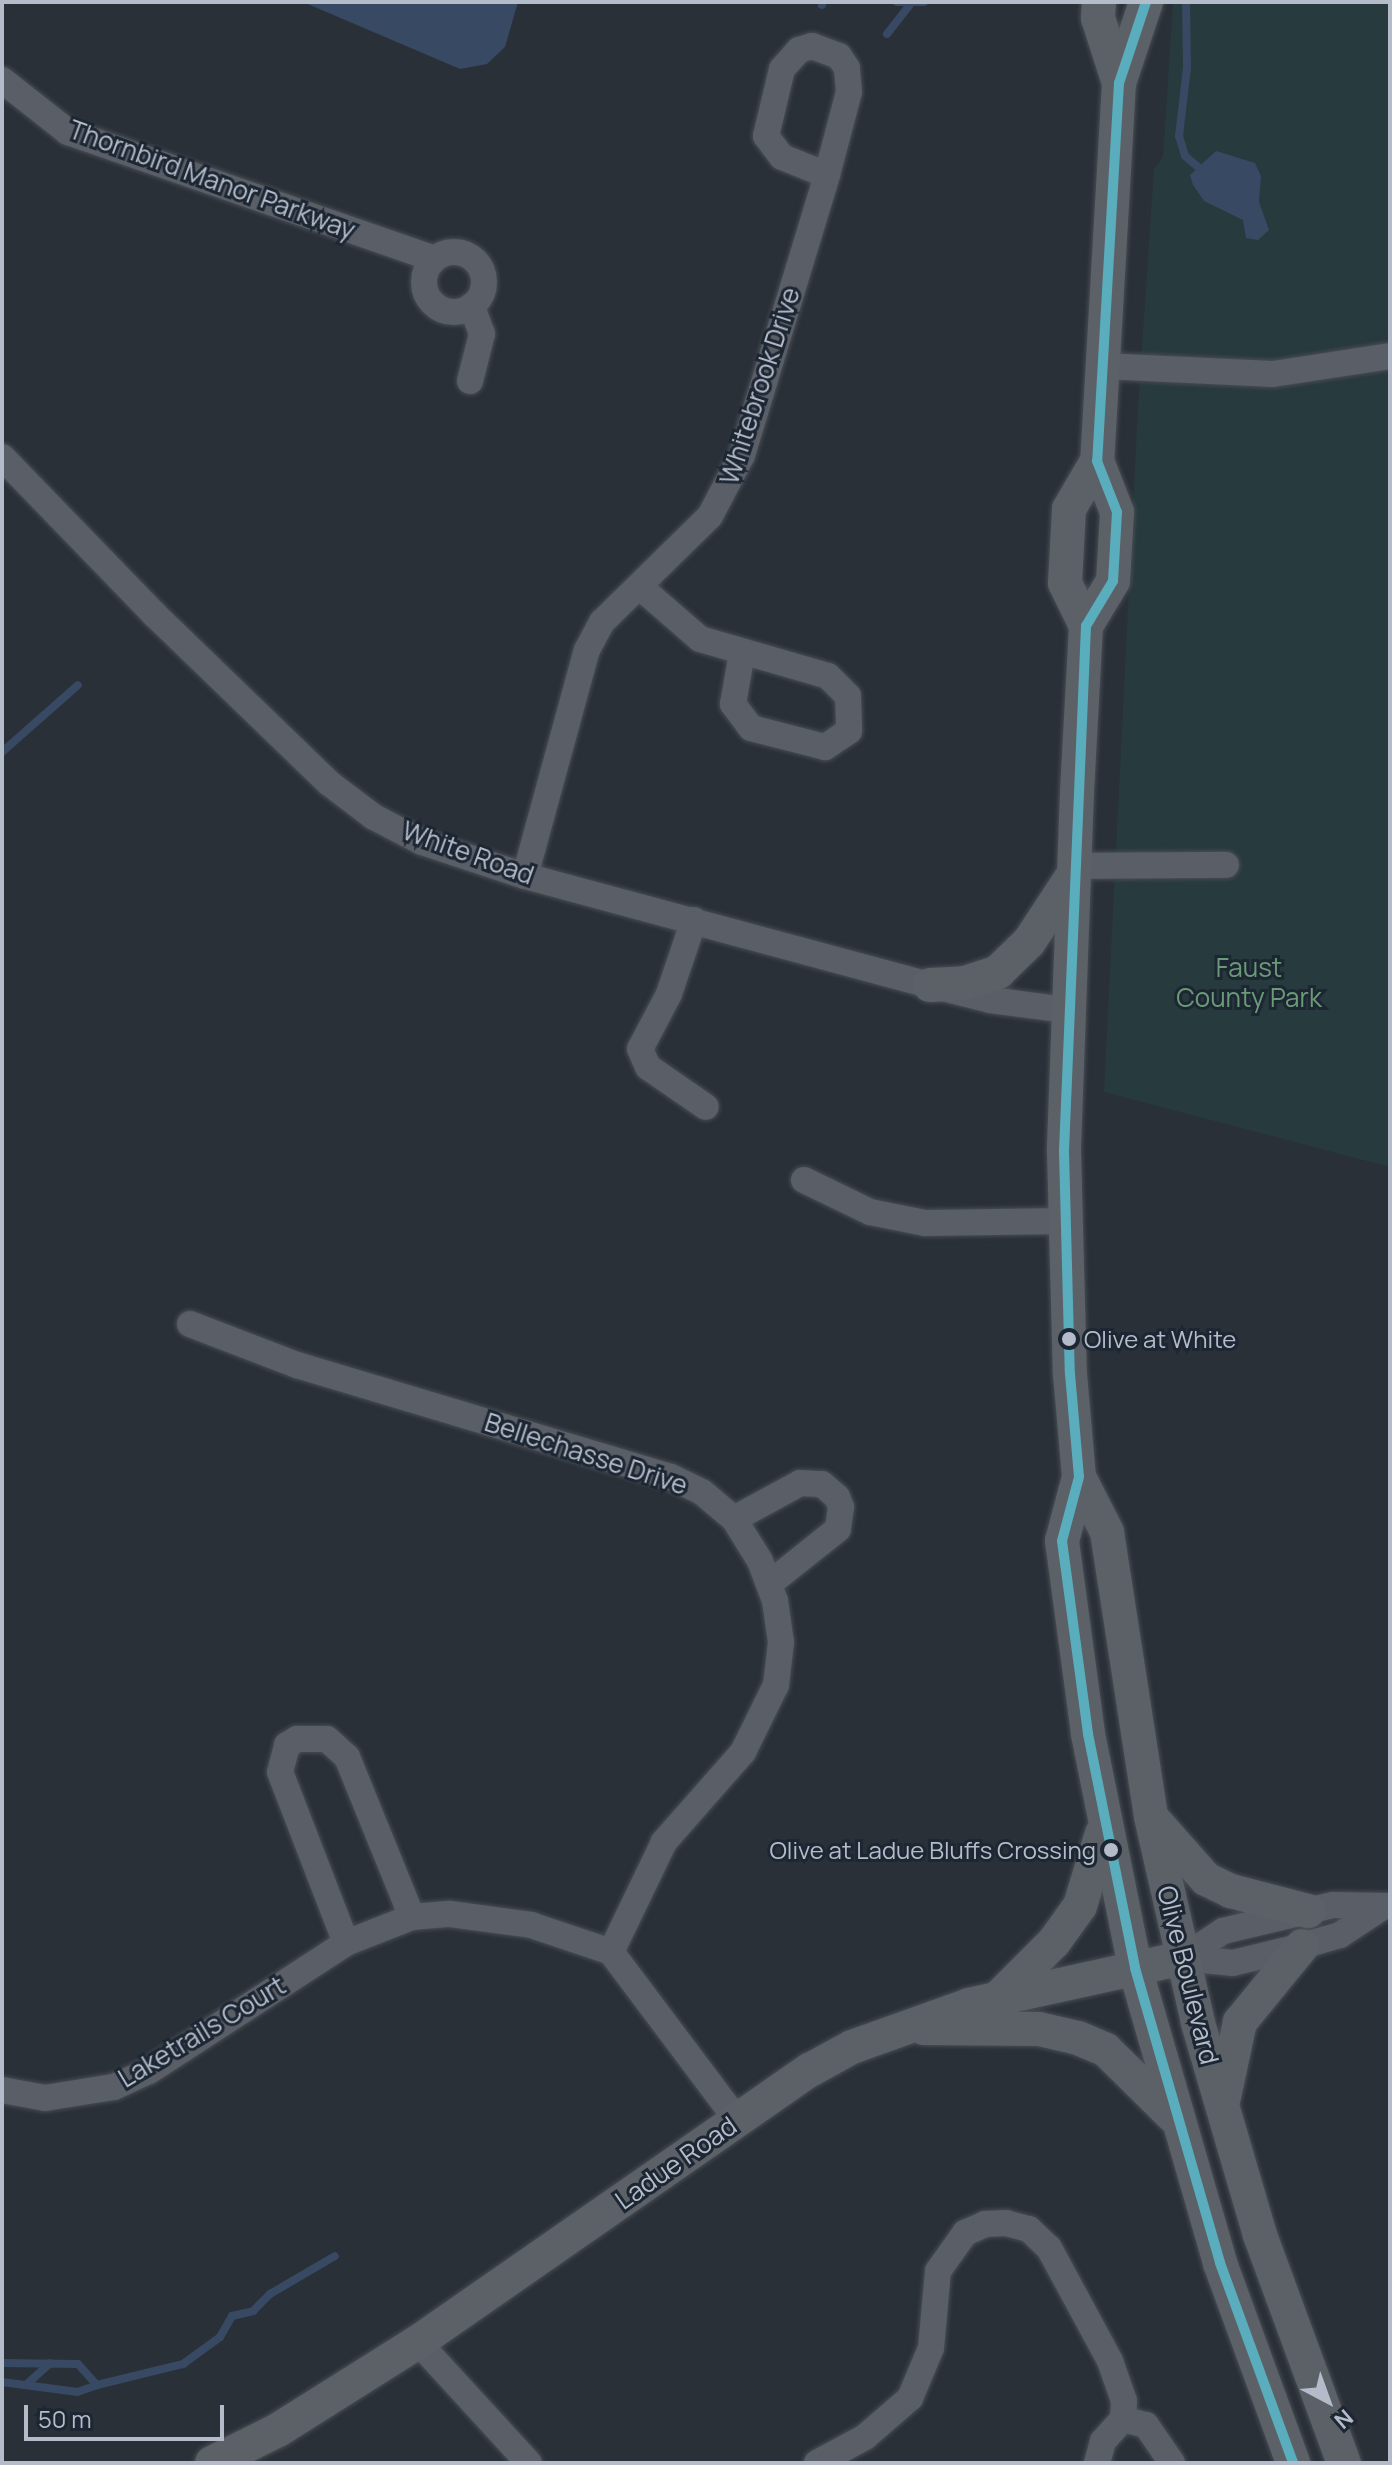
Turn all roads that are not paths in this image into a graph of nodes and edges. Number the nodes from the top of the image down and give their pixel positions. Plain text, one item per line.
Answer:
1 (1099, 2) edge
2 (1146, 2) edge
3 (2, 80) edge
4 (1119, 83) junction
5 (827, 175) junction
6 (434, 259) junction
7 (472, 306) junction
8 (1390, 356) edge
9 (1103, 366) junction
10 (470, 381) dead end
11 (2, 457) edge
12 (1097, 461) junction
13 (640, 587) junction
14 (1086, 626) junction
15 (742, 653) junction
16 (1226, 865) dead end
17 (1073, 870) junction
18 (525, 876) junction
19 (694, 920) junction
20 (930, 985) junction
21 (1067, 1010) junction
22 (706, 1107) dead end
23 (804, 1180) dead end
24 (1065, 1221) junction
25 (190, 1324) dead end
26 (1079, 1477) junction
27 (734, 1519) junction
28 (769, 1584) junction
29 (1151, 1817) junction
30 (1105, 1825) junction
31 (1385, 1907) edge
32 (1308, 1911) junction
33 (412, 1917) junction
34 (346, 1943) junction
35 (1302, 1946) junction
36 (611, 1952) junction
37 (1182, 1958) junction
38 (1135, 1968) junction
39 (999, 1997) junction
40 (896, 2028) junction
41 (2, 2090) edge
42 (1222, 2109) junction
43 (1175, 2118) junction
44 (737, 2120) junction
45 (418, 2342) junction
46 (1123, 2419) junction
47 (212, 2463) edge
48 (529, 2463) edge
49 (817, 2463) edge
50 (1097, 2463) edge
51 (1172, 2463) edge
52 (1293, 2463) edge
53 (1344, 2463) edge

1 - 4 main road, Olive Boulevard
2 - 4 main road, Olive Boulevard
3 - 6 street, Thornbird Manor Parkway
4 - 9 main road, Olive Boulevard
5 - 5 street, Whitebrook Drive
5 - 13 street, Whitebrook Drive
6 - 7 street
6 - 7 street, Thornbird Manor Parkway
7 - 10 street
8 - 9 street
9 - 12 main road, Olive Boulevard
11 - 18 street, White Road
12 - 14 main road, Olive Boulevard
12 - 14 main road, Olive Boulevard
13 - 15 street
13 - 18 street, Whitebrook Drive
14 - 17 main road, Olive Boulevard
15 - 15 street
16 - 17 street
17 - 20 main road
17 - 21 main road, Olive Boulevard
18 - 19 street, White Road
19 - 20 street, White Road
19 - 22 street
20 - 21 street, White Road
21 - 24 main road, Olive Boulevard
23 - 24 street
24 - 26 main road, Olive Boulevard
25 - 27 street, Bellechasse Drive
26 - 29 main road, Olive Boulevard
26 - 30 main road, Olive Boulevard
27 - 28 street, Bellechasse Drive
27 - 28 street
28 - 36 street, Bellechasse Drive
29 - 32 main road
29 - 37 main road, Olive Boulevard
30 - 38 main road, Olive Boulevard
30 - 39 main road
31 - 32 street
31 - 35 street
32 - 37 street
33 - 34 street, Laketrails Court
33 - 34 street
33 - 36 street, Laketrails Court
34 - 41 street, Laketrails Court
35 - 37 street
35 - 42 main road
36 - 44 street
37 - 38 main road, Ladue Road
37 - 42 main road, Olive Boulevard
38 - 39 main road, Ladue Road
38 - 43 main road, Olive Boulevard
39 - 40 main road, Ladue Road
40 - 43 main road
40 - 44 main road, Ladue Road
42 - 53 main road, Olive Boulevard
43 - 52 main road, Olive Boulevard
44 - 45 main road, Ladue Road
45 - 47 main road, Ladue Road
45 - 48 street
46 - 49 street
46 - 50 street
46 - 51 street

